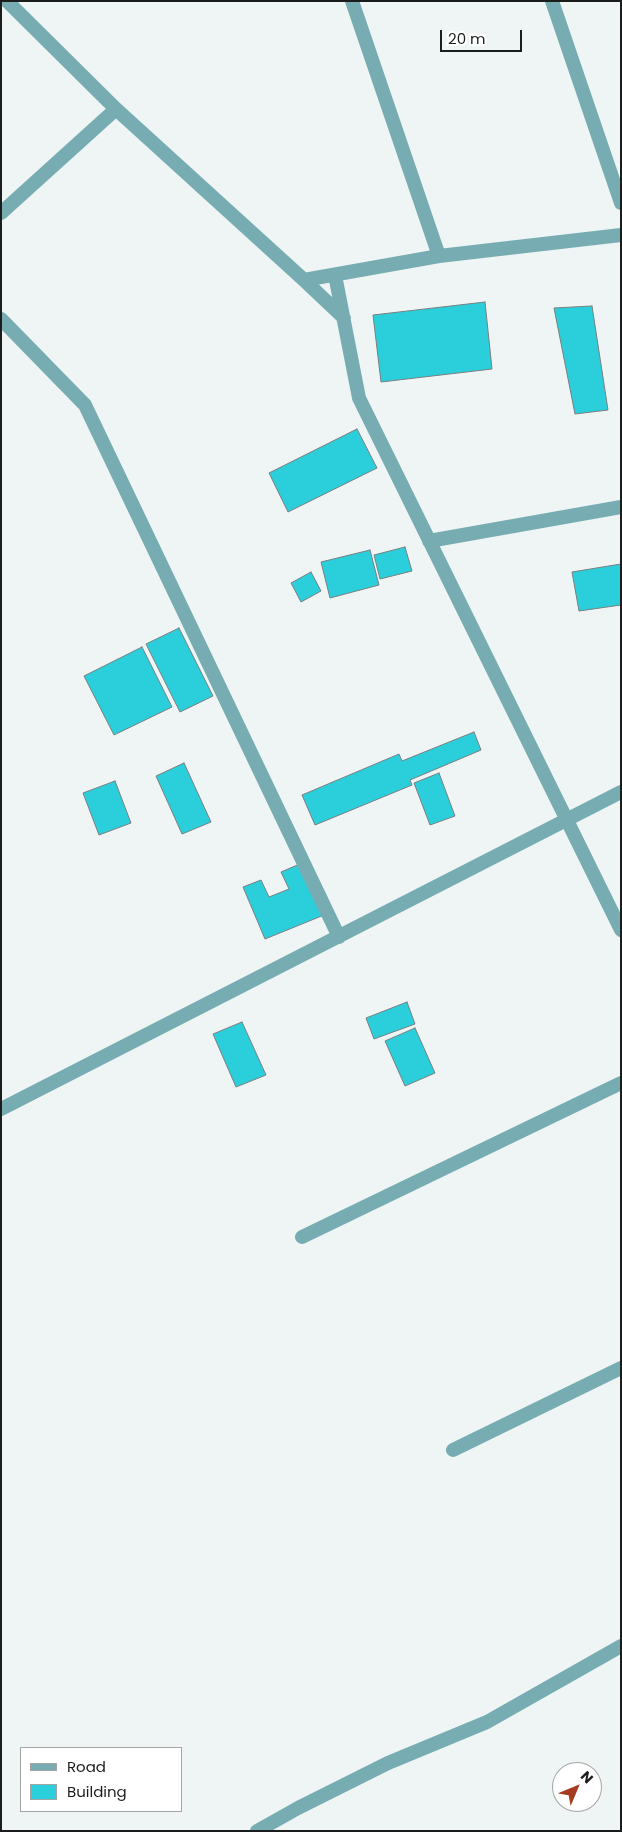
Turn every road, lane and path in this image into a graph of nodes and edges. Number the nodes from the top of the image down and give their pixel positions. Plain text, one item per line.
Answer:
1 (7, 1) edge
2 (352, 1) edge
3 (552, 1) edge
4 (116, 109) junction
5 (621, 203) edge
6 (1, 213) edge
7 (621, 235) edge
8 (439, 256) junction
9 (336, 275) junction
10 (304, 280) junction
11 (344, 318) junction
12 (1, 319) edge
13 (621, 507) edge
14 (429, 541) junction
15 (621, 792) edge
16 (567, 820) junction
17 (621, 930) edge
18 (338, 937) junction
19 (621, 1083) edge
20 (1, 1110) edge
21 (302, 1238) dead end
22 (621, 1368) edge
23 (453, 1450) dead end
24 (621, 1646) edge
25 (257, 1831) edge

1 - 4 street
2 - 8 street
3 - 5 street
4 - 6 street
4 - 10 street
7 - 8 street
8 - 9 street
9 - 10 street
9 - 11 street
10 - 11 street
11 - 14 street
12 - 18 street
13 - 14 street
14 - 16 street
15 - 16 street
16 - 17 street
16 - 18 street
18 - 20 street
19 - 21 street
22 - 23 street
24 - 25 street

